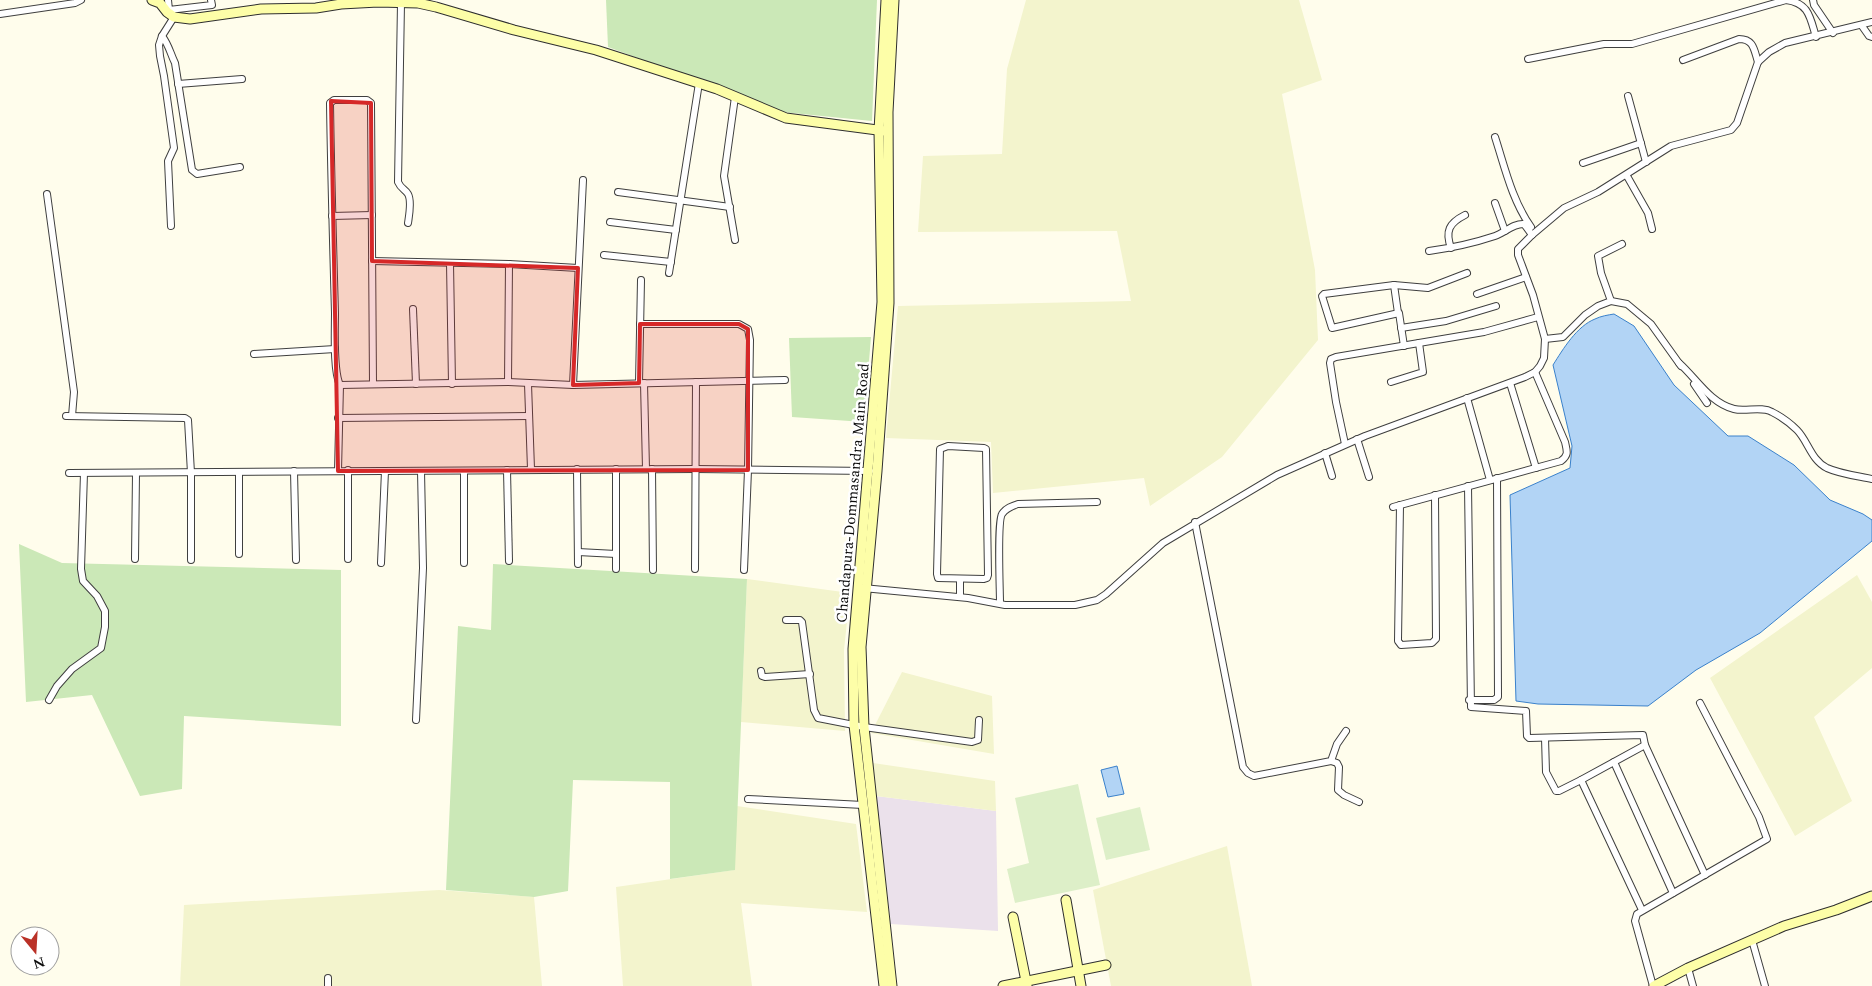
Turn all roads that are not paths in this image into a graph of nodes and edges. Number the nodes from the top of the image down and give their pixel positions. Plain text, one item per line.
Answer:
1 (81, 0) edge
2 (152, 0) edge
3 (168, 0) edge
4 (211, 0) edge
5 (886, 0) edge
6 (894, 0) edge
7 (1813, 0) edge
8 (402, 3) junction
9 (190, 8) junction
10 (0, 14) edge
11 (174, 17) junction
12 (190, 20) junction
13 (1872, 22) edge
14 (1862, 26) junction
15 (1833, 32) junction
16 (162, 36) junction
17 (1816, 36) junction
18 (1872, 37) edge
19 (1528, 59) dead end
20 (1683, 60) dead end
21 (1758, 62) junction
22 (242, 79) dead end
23 (699, 83) junction
24 (178, 84) junction
25 (1628, 96) dead end
26 (734, 97) junction
27 (883, 131) junction
28 (1495, 137) dead end
29 (1641, 143) junction
30 (1646, 162) junction
31 (1583, 163) dead end
32 (240, 167) dead end
33 (1626, 176) junction
34 (583, 180) dead end
35 (618, 192) dead end
36 (47, 194) dead end
37 (681, 200) junction
38 (1495, 203) dead end
39 (730, 207) junction
40 (372, 215) junction
41 (1465, 215) dead end
42 (332, 216) junction
43 (610, 222) dead end
44 (408, 223) dead end
45 (172, 226) dead end
46 (1652, 229) dead end
47 (676, 230) junction
48 (1505, 231) junction
49 (1533, 233) junction
50 (735, 240) dead end
51 (1622, 244) dead end
52 (1451, 248) junction
53 (1429, 251) dead end
54 (604, 255) dead end
55 (372, 262) junction
56 (671, 262) junction
57 (450, 263) junction
58 (509, 264) junction
59 (578, 268) junction
60 (669, 273) dead end
61 (1467, 273) dead end
62 (1526, 277) junction
63 (640, 280) dead end
64 (1394, 285) junction
65 (1477, 294) dead end
66 (1611, 301) junction
67 (1496, 306) dead end
68 (413, 309) dead end
69 (1398, 313) junction
70 (1538, 317) junction
71 (640, 324) junction
72 (1401, 328) junction
73 (1546, 339) junction
74 (1419, 343) junction
75 (1404, 346) junction
76 (336, 349) junction
77 (254, 354) dead end
78 (1679, 363) junction
79 (1535, 372) junction
80 (785, 380) dead end
81 (750, 381) junction
82 (508, 382) junction
83 (696, 382) junction
84 (1391, 382) dead end
85 (642, 383) junction
86 (1510, 383) junction
87 (373, 384) junction
88 (416, 384) junction
89 (452, 384) junction
90 (528, 384) junction
91 (340, 385) junction
92 (573, 385) junction
93 (1467, 398) junction
94 (1707, 403) dead end
95 (529, 416) junction
96 (338, 418) junction
97 (1357, 439) junction
98 (1345, 444) junction
99 (1325, 453) junction
100 (695, 468) junction
101 (1536, 468) junction
102 (531, 469) junction
103 (577, 469) junction
104 (616, 469) junction
105 (338, 470) junction
106 (348, 470) junction
107 (421, 470) junction
108 (464, 470) junction
109 (506, 470) junction
110 (649, 470) junction
111 (748, 470) junction
112 (294, 471) junction
113 (385, 471) junction
114 (873, 471) junction
115 (239, 472) junction
116 (69, 473) dead end
117 (84, 473) junction
118 (136, 473) junction
119 (191, 473) junction
120 (1332, 476) dead end
121 (1369, 477) dead end
122 (1498, 478) junction
123 (1872, 479) edge
124 (1490, 480) junction
125 (1468, 486) junction
126 (1435, 495) junction
127 (1097, 502) dead end
128 (1195, 522) junction
129 (578, 552) junction
130 (239, 554) dead end
131 (616, 554) junction
132 (135, 559) dead end
133 (348, 559) dead end
134 (191, 560) dead end
135 (296, 560) dead end
136 (509, 561) dead end
137 (381, 563) dead end
138 (464, 563) dead end
139 (578, 564) dead end
140 (616, 568) dead end
141 (695, 569) dead end
142 (653, 570) dead end
143 (744, 570) dead end
144 (960, 579) junction
145 (863, 588) junction
146 (960, 597) junction
147 (1000, 604) junction
148 (786, 620) dead end
149 (761, 671) dead end
150 (810, 674) junction
151 (49, 700) dead end
152 (1469, 700) junction
153 (1700, 703) dead end
154 (416, 720) dead end
155 (979, 720) dead end
156 (854, 725) junction
157 (864, 727) junction
158 (1346, 731) dead end
159 (1545, 738) junction
160 (1645, 744) junction
161 (1331, 761) junction
162 (1614, 762) junction
163 (1582, 780) junction
164 (748, 799) dead end
165 (1359, 802) dead end
166 (862, 805) junction
167 (1705, 875) junction
168 (1673, 893) junction
169 (1872, 896) edge
170 (1066, 900) dead end
171 (1642, 910) junction
172 (1013, 917) dead end
173 (1752, 940) junction
174 (1106, 965) dead end
175 (1688, 968) junction
176 (1078, 971) junction
177 (328, 978) dead end
178 (1027, 984) edge
179 (1658, 985) edge
180 (328, 986) edge
181 (884, 986) edge
182 (892, 986) edge
183 (1003, 986) edge
184 (1081, 986) edge
185 (1693, 986) edge
186 (1765, 986) edge

1 - 10 street
2 - 11 main road
3 - 9 street
4 - 9 street
5 - 27 main road, Chandapura-Dommasandra Main Road
6 - 27 main road, Chandapura-Dommasandra Main Road
7 - 15 street
8 - 12 main road
8 - 23 main road
8 - 44 street
9 - 12 street
11 - 12 main road
11 - 16 street
13 - 14 street
14 - 15 street
14 - 18 street
15 - 17 street
16 - 24 street
16 - 45 street
17 - 19 street
17 - 21 street
20 - 21 street
21 - 30 street
22 - 24 street
23 - 26 main road
23 - 37 street
24 - 32 street
25 - 29 street
26 - 27 main road
26 - 39 street
27 - 114 main road, Chandapura-Dommasandra Main Road
28 - 49 street
29 - 30 street
29 - 31 street
30 - 33 street
33 - 46 street
33 - 49 street
34 - 59 street
35 - 37 street
36 - 119 street
37 - 39 street
37 - 47 street
38 - 48 street
39 - 50 street
40 - 42 street
40 - 42 street
40 - 55 street
41 - 52 street
42 - 76 street
43 - 47 street
47 - 56 street
48 - 49 street
48 - 52 street
49 - 62 street
51 - 66 street
52 - 53 street
54 - 56 street
55 - 57 street
55 - 87 street
56 - 60 street
57 - 58 street
57 - 89 street
58 - 59 street
58 - 82 street
59 - 92 street
61 - 64 street
62 - 65 street
62 - 70 street
63 - 71 street
64 - 69 street
64 - 69 street
66 - 73 street
66 - 78 street
67 - 72 street
68 - 88 street
69 - 72 street
70 - 73 street
70 - 74 street
71 - 81 street
71 - 85 street
72 - 75 street
73 - 79 street
74 - 75 street
74 - 84 street
75 - 98 street
76 - 77 street
76 - 91 street
78 - 94 street
78 - 123 street
79 - 86 street
79 - 101 street
80 - 81 street
81 - 83 street
81 - 111 street
82 - 89 street
82 - 90 street
83 - 85 street
83 - 100 street
85 - 92 street
85 - 110 street
86 - 93 street
86 - 101 street
87 - 88 street
87 - 91 street
88 - 89 street
90 - 92 street
90 - 95 street
91 - 96 street
93 - 97 street
93 - 124 street
95 - 96 street
95 - 102 street
96 - 105 street
97 - 98 street
97 - 121 street
98 - 99 street
99 - 120 street
99 - 128 street
100 - 110 street
100 - 111 street
100 - 141 street
101 - 122 street
102 - 103 street
102 - 109 street
103 - 104 street
103 - 129 street
104 - 110 street
104 - 131 street
105 - 106 street
105 - 112 street
106 - 113 street
106 - 133 street
107 - 108 street
107 - 113 street
107 - 154 street
108 - 109 street
108 - 138 street
109 - 136 street
110 - 142 street
111 - 114 street
111 - 143 street
112 - 115 street
112 - 135 street
113 - 137 street
114 - 145 main road, Chandapura-Dommasandra Main Road
115 - 119 street
115 - 130 street
116 - 117 street
117 - 118 street
117 - 151 street
118 - 119 street
118 - 132 street
119 - 134 street
122 - 124 street
122 - 152 street
124 - 125 street
125 - 126 street
125 - 152 street
126 - 126 street
127 - 147 street
128 - 147 street
128 - 161 street
129 - 131 street
129 - 139 street
131 - 140 street
144 - 144 street
144 - 146 street
145 - 146 street
145 - 156 main road, Chandapura-Dommasandra Main Road
145 - 157 main road, Chandapura-Dommasandra Main Road
146 - 147 street
148 - 150 street
149 - 150 street
150 - 156 street
152 - 159 street
153 - 167 street
155 - 157 street
156 - 157 street
156 - 166 main road, Chandapura-Dommasandra Main Road
157 - 182 main road, Chandapura-Dommasandra Main Road
158 - 161 street
159 - 160 street
159 - 163 street
160 - 162 street
160 - 167 street
161 - 165 street
162 - 163 street
162 - 168 street
163 - 171 street
164 - 166 street
166 - 181 main road, Chandapura-Dommasandra Main Road
167 - 168 street
168 - 171 street
169 - 173 main road
170 - 176 main road
171 - 179 street
172 - 178 main road
173 - 175 main road
173 - 186 street
174 - 176 main road
175 - 179 main road
175 - 185 street
176 - 178 main road
176 - 184 main road
177 - 180 street
178 - 183 main road

